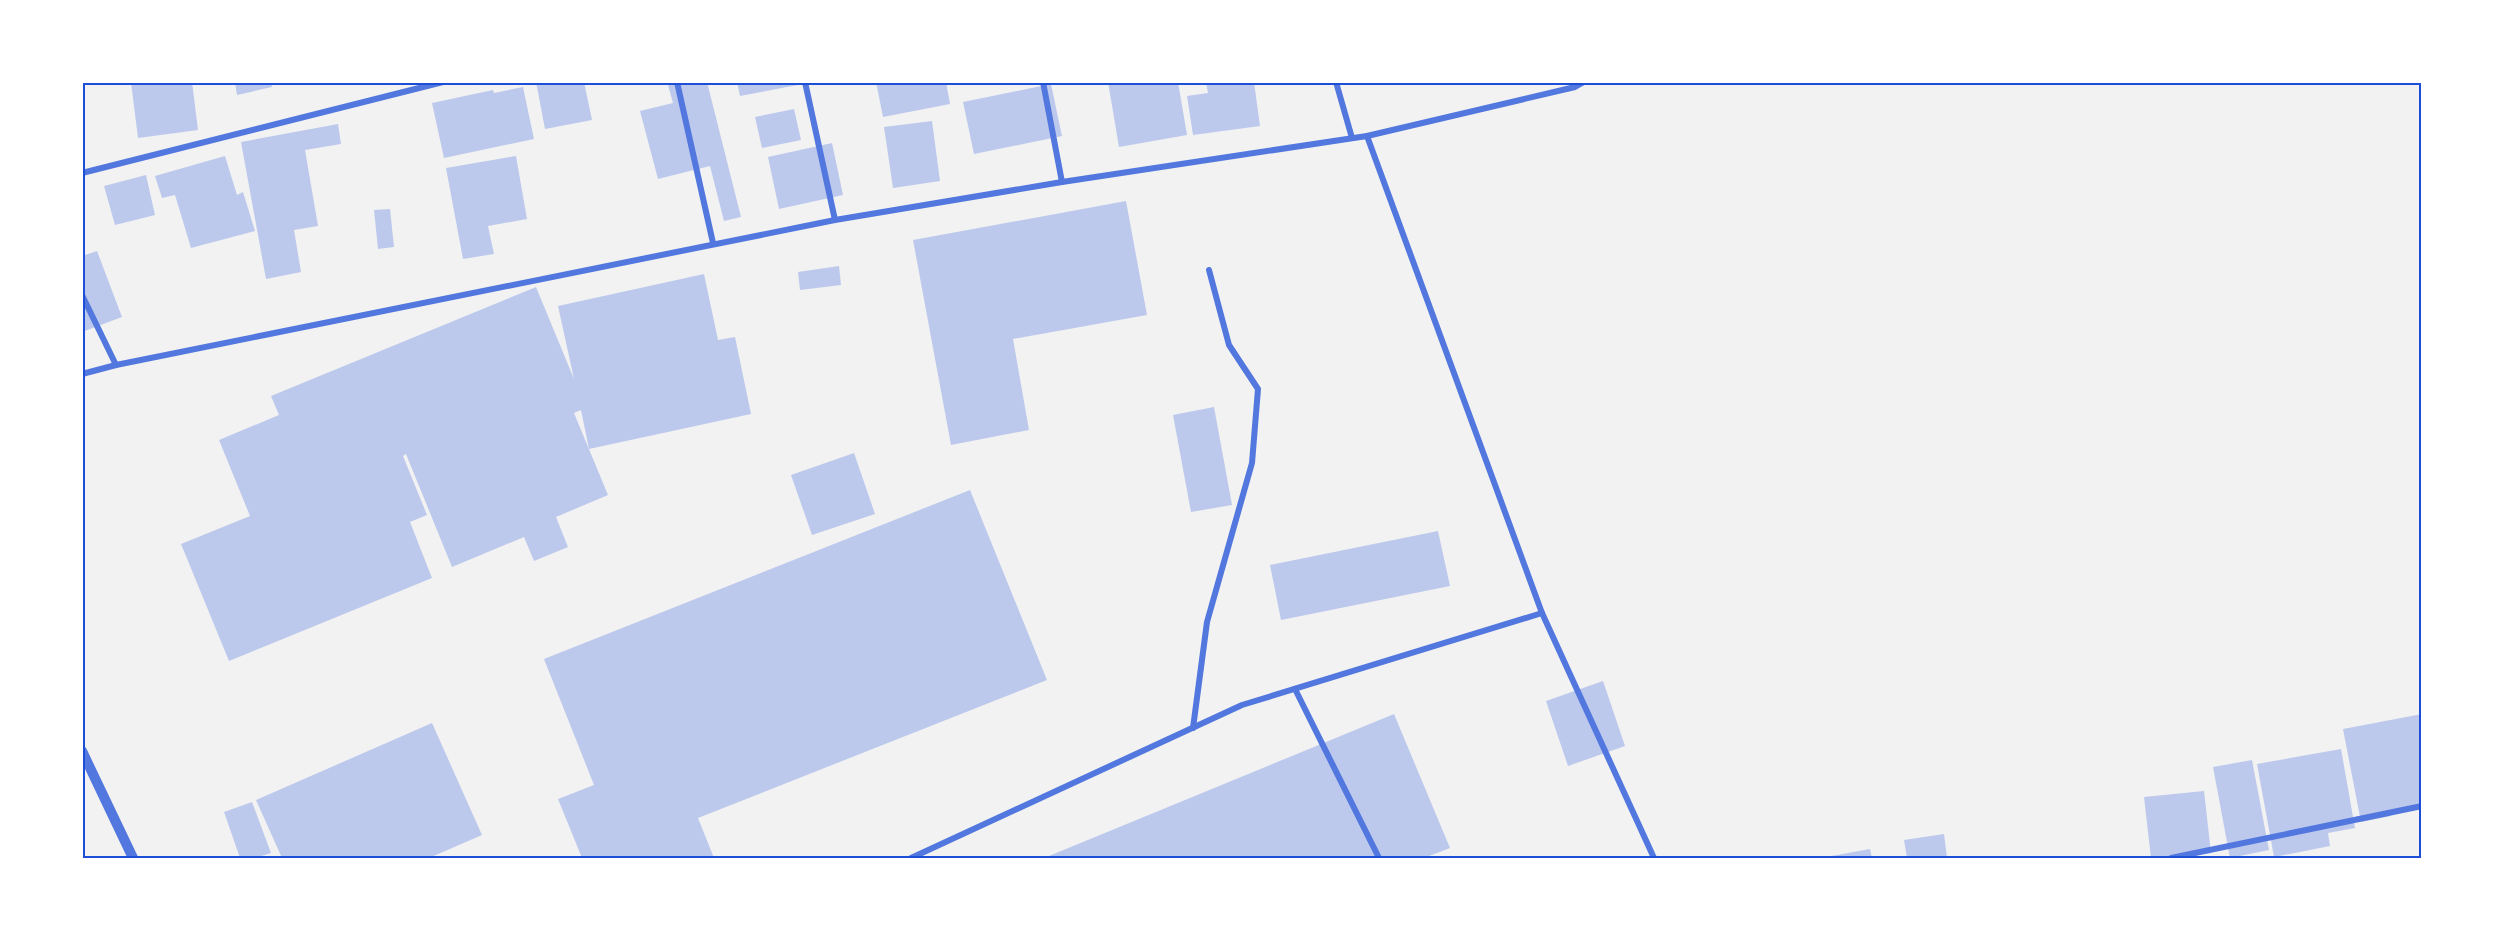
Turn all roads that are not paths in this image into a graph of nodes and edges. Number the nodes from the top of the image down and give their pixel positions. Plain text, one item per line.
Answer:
1 (443, 82) edge
2 (677, 82) edge
3 (805, 82) edge
4 (1043, 82) edge
5 (1336, 82) edge
6 (1584, 82) edge
7 (1367, 136) junction
8 (1352, 138) junction
9 (82, 173) edge
10 (1062, 182) junction
11 (835, 220) junction
12 (713, 243) junction
13 (1209, 270) dead end
14 (82, 295) edge
15 (116, 365) junction
16 (82, 374) edge
17 (1542, 613) junction
18 (1295, 689) junction
19 (1193, 728) junction
20 (82, 752) edge
21 (2421, 806) edge
22 (133, 858) edge
23 (911, 858) edge
24 (1379, 858) edge
25 (1654, 858) edge
26 (2171, 858) edge

1 - 9 street
2 - 12 street
3 - 11 street
4 - 10 street
5 - 8 street
6 - 7 street
7 - 8 street
7 - 17 street
8 - 10 street
10 - 11 street
11 - 12 street
12 - 15 street
13 - 19 street
14 - 15 street
15 - 16 street
17 - 18 street
17 - 25 street
18 - 19 street
18 - 24 street
19 - 23 street
20 - 22 street
21 - 26 street

